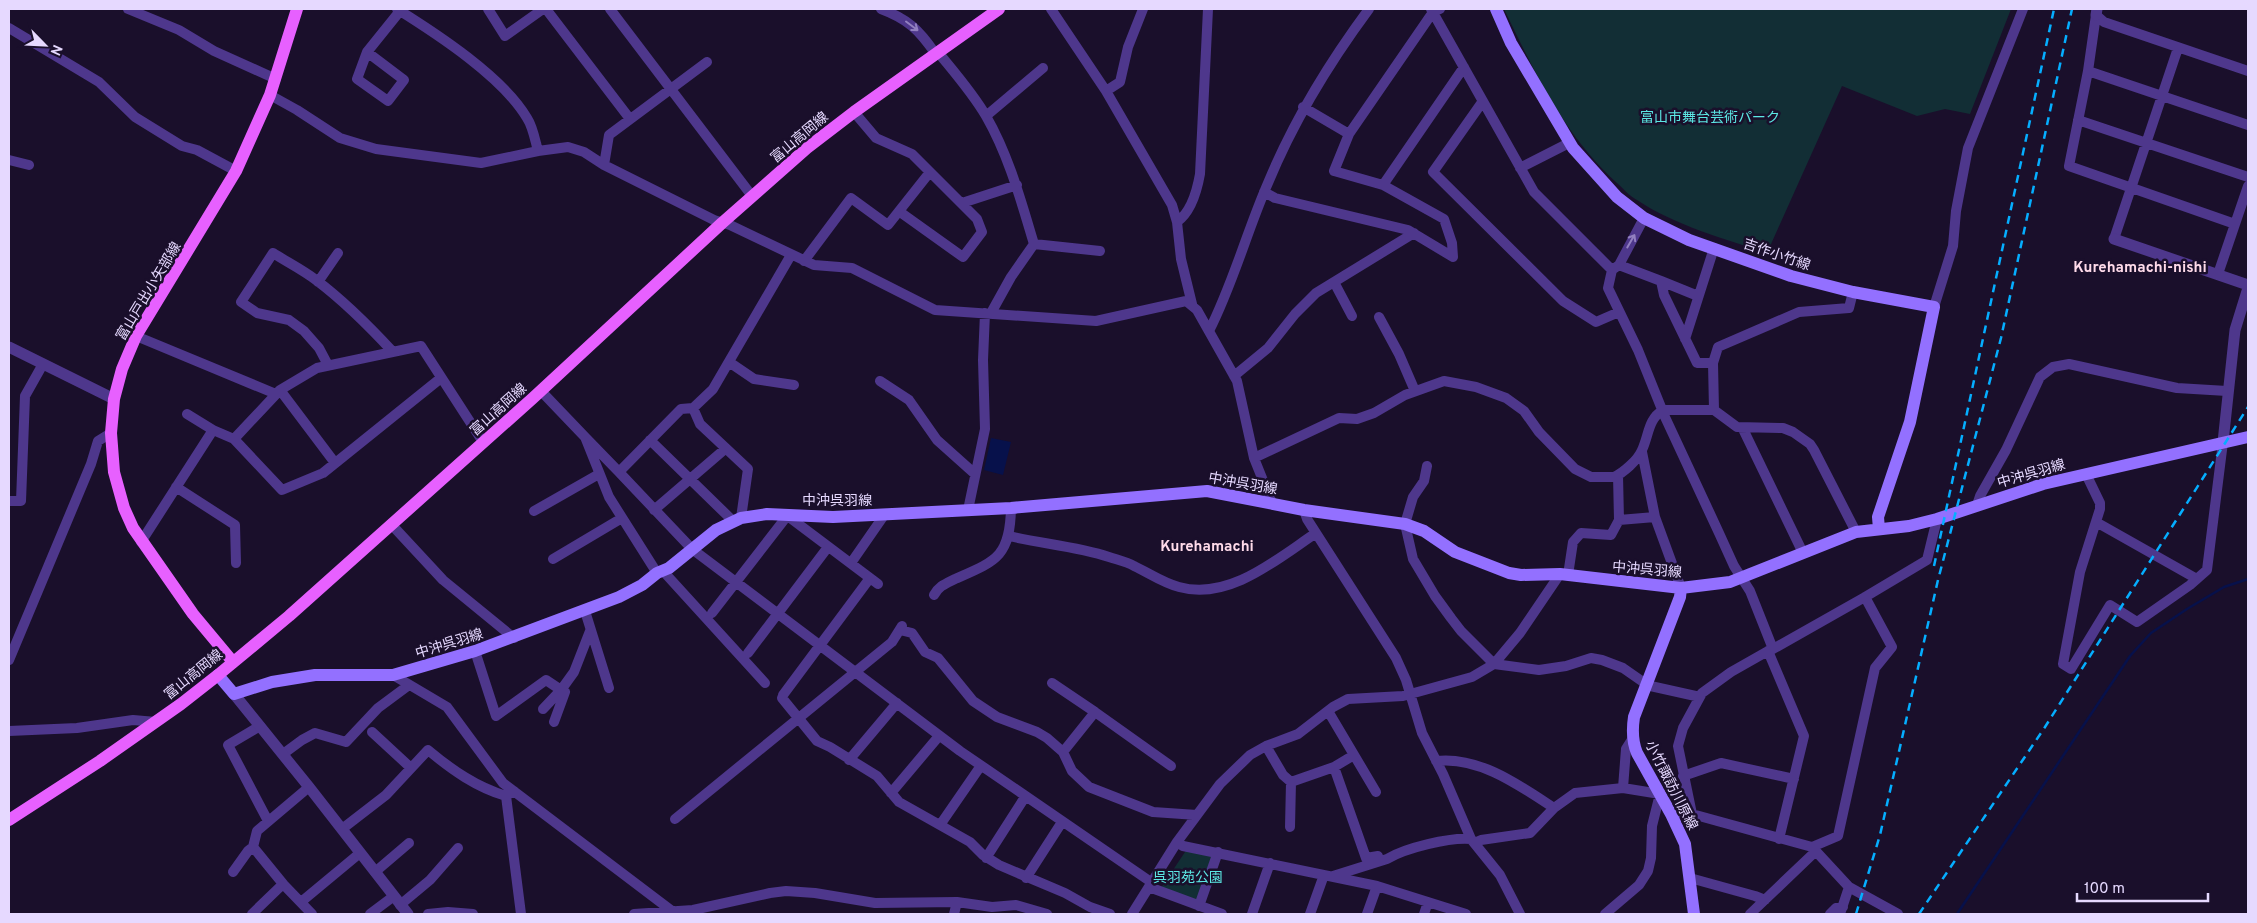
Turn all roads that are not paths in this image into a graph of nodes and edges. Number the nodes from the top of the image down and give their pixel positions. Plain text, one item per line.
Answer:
1 (128, 9) edge
2 (297, 9) edge
3 (488, 9) edge
4 (544, 9) edge
5 (610, 9) edge
6 (881, 9) edge
7 (999, 9) edge
8 (1051, 9) edge
9 (1143, 9) edge
10 (1208, 9) edge
11 (1496, 9) edge
12 (2023, 9) edge
13 (398, 10) edge
14 (1366, 10) edge
15 (1435, 10) edge
16 (2097, 12) edge
17 (9, 28) edge
18 (2178, 48) junction
19 (368, 52) junction
20 (936, 52) junction
21 (707, 62) dead end
22 (1464, 67) junction
23 (1043, 68) dead end
24 (2088, 71) junction
25 (2248, 71) edge
26 (276, 79) junction
27 (670, 89) junction
28 (1106, 91) junction
29 (270, 95) junction
30 (2162, 96) junction
31 (1483, 101) junction
32 (1304, 107) junction
33 (854, 112) junction
34 (986, 116) junction
35 (630, 119) junction
36 (2078, 120) junction
37 (2248, 125) edge
38 (1350, 134) junction
39 (1569, 142) junction
40 (2146, 142) junction
41 (538, 151) junction
42 (9, 160) edge
43 (29, 165) dead end
44 (604, 165) junction
45 (1520, 168) junction
46 (236, 171) junction
47 (930, 172) junction
48 (2248, 177) edge
49 (1017, 185) junction
50 (1383, 185) junction
51 (2248, 186) edge
52 (2131, 187) junction
53 (1264, 192) junction
54 (752, 196) junction
55 (962, 203) junction
56 (900, 212) junction
57 (1644, 218) junction
58 (1177, 222) junction
59 (722, 223) junction
60 (2235, 224) junction
61 (1414, 233) junction
62 (2114, 239) joint
63 (1034, 244) junction
64 (1714, 248) junction
65 (1100, 251) dead end
66 (338, 253) dead end
67 (791, 255) junction
68 (804, 261) junction
69 (1616, 267) junction
70 (2218, 274) junction
71 (318, 282) junction
72 (1334, 282) junction
73 (1661, 282) junction
74 (2248, 288) edge
75 (1853, 292) junction
76 (1698, 296) junction
77 (1192, 304) junction
78 (1934, 307) junction
79 (1618, 312) junction
80 (988, 313) junction
81 (1352, 316) dead end
82 (1379, 317) dead end
83 (1210, 331) junction
84 (136, 336) junction
85 (1685, 339) junction
86 (9, 348) edge
87 (393, 352) junction
88 (729, 362) junction
89 (1713, 363) junction
90 (43, 364) junction
91 (328, 365) junction
92 (1234, 376) junction
93 (441, 378) junction
94 (880, 381) dead end
95 (794, 385) dead end
96 (541, 390) junction
97 (1415, 391) junction
98 (2227, 391) junction
99 (278, 392) junction
100 (114, 399) junction
101 (693, 408) junction
102 (1663, 410) junction
103 (1714, 410) junction
104 (187, 414) dead end
105 (1743, 428) junction
106 (213, 430) junction
107 (111, 433) junction
108 (585, 437) junction
109 (2248, 437) edge
110 (234, 439) junction
111 (650, 440) junction
112 (483, 442) junction
113 (2223, 442) junction
114 (725, 449) junction
115 (1642, 452) junction
116 (1254, 458) junction
117 (335, 463) junction
118 (1427, 466) dead end
119 (619, 472) junction
120 (599, 474) junction
121 (975, 474) junction
122 (2086, 474) junction
123 (1618, 475) junction
124 (690, 479) junction
125 (176, 487) junction
126 (9, 500) edge
127 (1272, 503) junction
128 (1977, 505) junction
129 (1011, 508) junction
130 (654, 510) junction
131 (968, 510) junction
132 (1304, 510) junction
133 (534, 511) dead end
134 (785, 514) junction
135 (885, 514) junction
136 (1655, 517) junction
137 (622, 518) junction
138 (1937, 519) junction
139 (737, 520) junction
140 (1619, 520) junction
141 (2096, 522) junction
142 (391, 524) junction
143 (1406, 524) junction
144 (1879, 529) junction
145 (1856, 532) junction
146 (1316, 533) junction
147 (1009, 536) junction
148 (141, 542) junction
149 (828, 547) junction
150 (692, 549) junction
151 (1803, 554) junction
152 (553, 559) dead end
153 (236, 563) dead end
154 (851, 563) junction
155 (660, 572) junction
156 (1564, 575) junction
157 (1742, 578) junction
158 (2197, 580) junction
159 (736, 582) junction
160 (1682, 588) junction
161 (934, 596) dead end
162 (1865, 598) junction
163 (585, 611) junction
164 (712, 613) dead end
165 (778, 614) junction
166 (590, 631) junction
167 (514, 638) junction
168 (820, 646) junction
169 (1770, 650) junction
170 (475, 651) junction
171 (748, 653) dead end
172 (9, 660) edge
173 (233, 662) junction
174 (1494, 664) junction
175 (856, 672) junction
176 (218, 674) junction
177 (393, 675) junction
178 (1052, 682) dead end
179 (765, 683) dead end
180 (1646, 684) junction
181 (409, 685) junction
182 (610, 688) dead end
183 (561, 690) junction
184 (234, 694) junction
185 (1410, 695) junction
186 (1700, 696) junction
187 (897, 703) junction
188 (543, 709) dead end
189 (1328, 711) junction
190 (1095, 712) junction
191 (798, 719) junction
192 (156, 722) junction
193 (554, 722) dead end
194 (260, 726) junction
195 (9, 731) edge
196 (372, 732) dead end
197 (939, 736) junction
198 (1633, 738) junction
199 (1266, 746) junction
200 (1063, 752) junction
201 (283, 754) junction
202 (1354, 755) junction
203 (849, 760) junction
204 (1436, 761) junction
205 (980, 766) junction
206 (1172, 766) dead end
207 (1334, 767) junction
208 (411, 768) junction
209 (1683, 776) junction
210 (1794, 779) junction
211 (1291, 782) junction
212 (309, 787) junction
213 (1623, 788) junction
214 (1376, 792) dead end
215 (510, 793) junction
216 (891, 793) junction
217 (1660, 794) junction
218 (1025, 797) junction
219 (1554, 808) junction
220 (1675, 813) junction
221 (1692, 814) junction
222 (1197, 815) junction
223 (675, 819) dead end
224 (9, 820) edge
225 (268, 821) junction
226 (1062, 822) junction
227 (940, 825) junction
228 (1290, 827) dead end
229 (342, 829) junction
230 (1779, 839) junction
231 (1473, 841) junction
232 (1177, 842) junction
233 (409, 843) dead end
234 (253, 847) junction
235 (458, 848) dead end
236 (1814, 849) junction
237 (360, 852) junction
238 (1218, 852) junction
239 (1395, 854) junction
240 (986, 858) junction
241 (1270, 864) junction
242 (233, 872) dead end
243 (375, 872) junction
244 (1328, 876) junction
245 (1026, 878) junction
246 (1690, 878) junction
247 (283, 884) junction
248 (1150, 885) junction
249 (1377, 886) junction
250 (1849, 887) junction
251 (397, 900) junction
252 (1765, 900) junction
253 (301, 902) junction
254 (957, 902) junction
255 (1428, 902) junction
256 (1197, 909) edge
257 (1006, 910) edge
258 (1841, 910) edge
259 (673, 912) edge
260 (252, 914) edge
261 (312, 914) edge
262 (370, 914) edge
263 (408, 914) edge
264 (428, 914) edge
265 (473, 914) edge
266 (521, 914) edge
267 (634, 914) edge
268 (954, 914) edge
269 (1047, 914) edge
270 (1110, 914) edge
271 (1132, 914) edge
272 (1222, 914) edge
273 (1252, 914) edge
274 (1310, 914) edge
275 (1367, 914) edge
276 (1424, 914) edge
277 (1466, 914) edge
278 (1520, 914) edge
279 (1605, 914) edge
280 (1694, 914) edge
281 (1750, 914) edge
282 (1830, 914) edge
283 (1898, 914) edge

1 - 26 street
2 - 26 main road, 富山戸出小矢部線
3 - 4 street
4 - 35 street
5 - 27 street
6 -> 20 street
7 - 20 main road, 富山高岡線
8 - 28 street
9 - 28 street
10 - 58 street
11 - 39 main road, 吉作小竹線
12 - 78 street
13 - 19 street
13 - 41 street
14 - 32 street
15 - 22 street
15 - 38 street
16 - 18 street
16 - 24 street
17 - 46 street
18 - 25 street
18 - 30 street
19 - 19 street
20 - 33 main road, 富山高岡線
20 - 34 street
21 - 27 street
22 - 31 street
22 - 50 street
23 - 34 street
24 - 30 street
24 - 36 street
26 - 29 main road, 富山戸出小矢部線
27 - 35 street
27 - 54 street
28 - 58 street
29 - 41 street
29 - 46 main road, 富山戸出小矢部線
30 - 37 street
30 - 40 street
31 - 45 street
31 - 79 street
32 - 38 street
32 - 53 street
33 - 47 street
33 - 54 main road, 富山高岡線
34 - 49 street
35 - 44 street
36 - 40 street
36 - 52 street
38 - 50 street
39 - 45 street
39 - 57 main road, 吉作小竹線
40 - 48 street
40 - 52 street
41 - 44 street
42 - 43 street
44 - 59 street
45 - 69 street
46 - 84 main road, 富山戸出小矢部線
47 - 55 street
47 - 56 street
49 - 55 street
49 - 63 street
50 - 61 street
51 - 60 street
52 - 60 street
52 - 62 street
53 - 61 street
53 - 83 street
54 - 59 main road, 富山高岡線
55 - 56 street
56 - 68 street
57 - 64 main road, 吉作小竹線
69 -> 57 street
58 - 77 street
59 - 67 street
59 - 96 main road, 富山高岡線
60 - 70 street
61 - 72 street
62 - 70 street
63 - 65 street
63 - 80 street
64 - 75 main road, 吉作小竹線
64 - 76 street
66 - 71 street
67 - 68 street
67 - 88 street
68 - 80 street
69 - 73 street
69 - 79 street
70 - 74 street
71 - 87 street
71 - 91 street
72 - 81 street
72 - 92 street
73 - 76 street
73 - 85 street
74 - 98 street
75 - 78 main road, 吉作小竹線
75 - 89 street
76 - 85 street
77 - 80 street
77 - 83 street
78 - 144 main road
79 - 102 street
80 - 121 street
82 - 97 street
83 - 92 street
84 - 99 street
84 - 100 main road, 富山戸出小矢部線
85 - 89 street
86 - 90 street
87 - 91 street
87 - 93 street
88 - 95 street
88 - 101 street
89 - 103 street
90 - 100 street
90 - 126 street
91 - 99 street
92 - 116 street
93 - 112 street
93 - 117 street
94 - 121 street
96 - 108 street
96 - 112 main road, 富山高岡線
97 - 116 street
97 - 123 street
98 - 113 street
98 - 128 street
99 - 110 street
99 - 117 street
100 - 107 main road, 富山戸出小矢部線
101 - 111 street
101 - 114 street
102 - 103 street
102 - 115 street
102 - 157 street
103 - 105 street
104 - 106 street
105 - 145 street
105 - 151 street
106 - 110 street
106 - 125 street
107 - 148 main road, 富山戸出小矢部線
107 - 172 street
108 - 119 street
108 - 120 street
109 - 113 main road, 中沖呉羽線
110 - 117 street
111 - 119 street
111 - 124 street
112 - 142 main road, 富山高岡線
113 - 122 main road, 中沖呉羽線
113 - 158 street
114 - 124 street
114 - 139 street
115 - 123 street
115 - 136 street
116 - 127 street
118 - 143 street
119 - 130 street
120 - 133 street
120 - 137 street
121 - 131 street
122 - 128 main road, 中沖呉羽線
122 - 141 street
123 - 140 street
124 - 130 street
124 - 139 street
125 - 148 street
125 - 153 street
127 - 129 main road, 中沖呉羽線
127 - 132 main road, 中沖呉羽線
128 - 138 main road, 中沖呉羽線
129 - 131 main road, 中沖呉羽線
129 - 147 street
130 - 150 street
131 - 135 main road, 中沖呉羽線
132 - 143 main road, 中沖呉羽線
132 - 146 street
134 - 135 main road, 中沖呉羽線
134 - 139 main road, 中沖呉羽線
134 - 149 street
134 - 159 street
135 - 154 street
136 - 140 street
136 - 160 street
137 - 152 street
137 - 155 street
138 - 144 main road, 中沖呉羽線
138 - 162 street
139 - 150 main road, 中沖呉羽線
140 - 156 street
141 - 158 street
141 - 158 street
142 - 167 street
142 - 173 main road, 富山高岡線
143 - 156 main road, 中沖呉羽線
143 - 174 street
144 - 145 main road, 中沖呉羽線
145 - 151 main road, 中沖呉羽線
146 - 147 street
146 - 185 street
147 - 161 street
148 - 173 main road, 富山戸出小矢部線
149 - 154 street
149 - 165 street
150 - 155 main road, 中沖呉羽線
150 - 159 street
151 - 157 main road, 中沖呉羽線
154 - 168 street
155 - 163 main road, 中沖呉羽線
155 - 179 street
156 - 160 main road, 中沖呉羽線
156 - 174 street
157 - 160 main road, 中沖呉羽線
157 - 169 street
159 - 164 street
159 - 165 street
160 - 180 main road, 小竹諏訪川原線
162 - 169 street
162 - 236 street
163 - 166 street
163 - 167 main road, 中沖呉羽線
165 - 168 street
165 - 171 street
166 - 182 street
166 - 183 street
167 - 170 main road, 中沖呉羽線
168 - 175 street
168 - 191 street
169 - 186 street
169 - 210 street
170 - 177 main road, 中沖呉羽線
170 - 183 street
173 - 176 main road, 富山高岡線
174 - 180 street
174 - 185 street
175 - 187 street
175 - 191 street
175 - 200 street
176 - 184 main road
176 - 192 main road, 富山高岡線
177 - 181 street
177 - 184 main road, 中沖呉羽線
178 - 190 street
180 - 186 street
180 - 198 main road, 小竹諏訪川原線
181 - 201 street
181 - 215 street
183 - 188 street
183 - 193 street
184 - 194 street
185 - 189 street
185 - 204 street
186 - 209 street
187 - 197 street
187 - 203 street
189 - 199 street
189 - 202 street
190 - 200 street
190 - 206 street
191 - 203 street
191 - 223 street
192 - 195 street
192 - 224 main road, 富山高岡線
194 - 201 street
194 - 225 street
196 - 208 street
197 - 205 street
197 - 216 street
198 - 213 street
198 - 217 main road, 小竹諏訪川原線
199 - 211 street
199 - 222 street
200 - 222 street
201 - 212 street
202 - 207 street
202 - 214 street
203 - 216 street
204 - 219 street
204 - 231 street
205 - 218 street
205 - 227 street
207 - 211 street
207 - 239 street
208 - 215 street
208 - 229 street
209 - 210 street
209 - 221 street
210 - 230 street
211 - 228 street
212 - 225 street
212 - 229 street
213 - 217 street
213 - 219 street
215 - 259 street
215 - 266 street
216 - 227 street
217 - 220 main road, 小竹諏訪川原線
217 - 279 street
218 - 226 street
218 - 240 street
219 - 231 street
220 - 221 street
220 - 246 main road, 小竹諏訪川原線
221 - 230 street
222 - 232 street
225 - 234 street
226 - 245 street
226 - 248 street
227 - 240 street
229 - 237 street
230 - 236 street
231 - 239 street
231 - 278 street
232 - 238 street
232 - 248 street
233 - 243 street
234 - 242 street
234 - 247 street
235 - 251 street
236 - 250 street
236 - 252 street
237 - 243 street
237 - 253 street
238 - 241 street
238 - 256 street
239 - 244 street
240 - 245 street
241 - 244 street
241 - 273 street
243 - 251 street
244 - 249 street
244 - 274 street
245 - 270 street
246 - 252 street
246 - 280 main road, 小竹諏訪川原線
247 - 253 street
247 - 260 street
248 - 256 street
248 - 271 street
249 - 255 street
249 - 275 street
250 - 258 street
250 - 283 street
251 - 262 street
251 - 263 street
252 - 281 street
253 - 261 street
254 - 257 street
254 - 259 street
254 - 268 street
255 - 276 street
255 - 277 street
256 - 272 street
257 - 269 street
258 - 282 street
259 - 267 street
264 - 265 street

